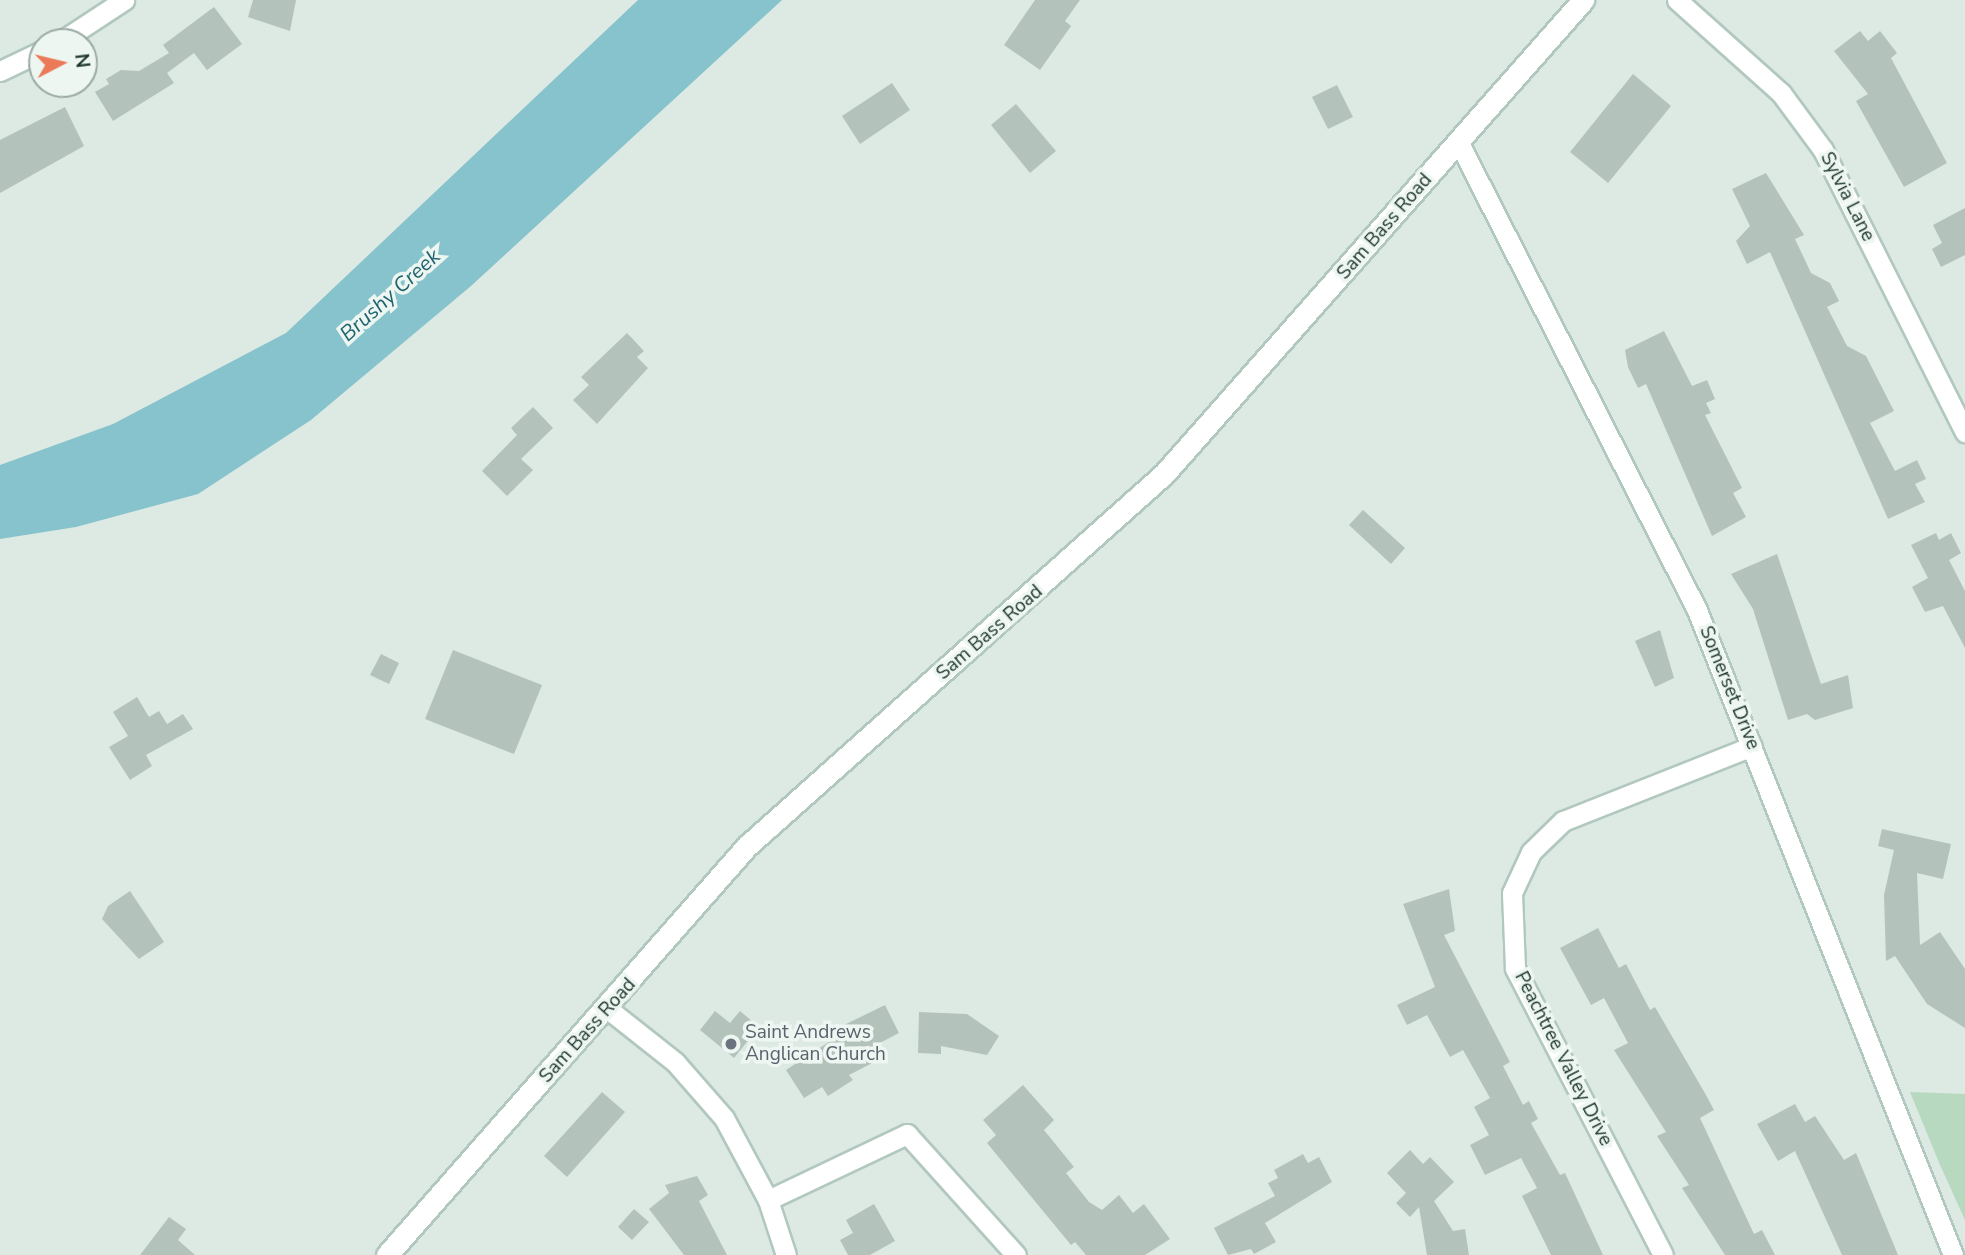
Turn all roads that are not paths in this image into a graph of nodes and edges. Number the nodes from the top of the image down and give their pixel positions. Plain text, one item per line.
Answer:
1 (124, 0) edge
2 (1583, 0) edge
3 (1677, 0) edge
4 (81, 28) edge
5 (28, 58) edge
6 (0, 71) edge
7 (1458, 143) junction
8 (1965, 432) edge
9 (1752, 746) junction
10 (608, 1009) junction
11 (768, 1200) junction
12 (387, 1255) edge
13 (786, 1255) edge
14 (1016, 1255) edge
15 (1663, 1255) edge
16 (1953, 1255) edge

1 - 4 street
2 - 7 main road, Sam Bass Road
3 - 8 street, Sylvia Lane
5 - 6 street
7 - 9 street, Somerset Drive
7 - 10 main road, Sam Bass Road
9 - 15 street, Peachtree Valley Drive
9 - 16 street, Somerset Drive
10 - 11 street
10 - 12 main road, Sam Bass Road
11 - 13 street
11 - 14 street

